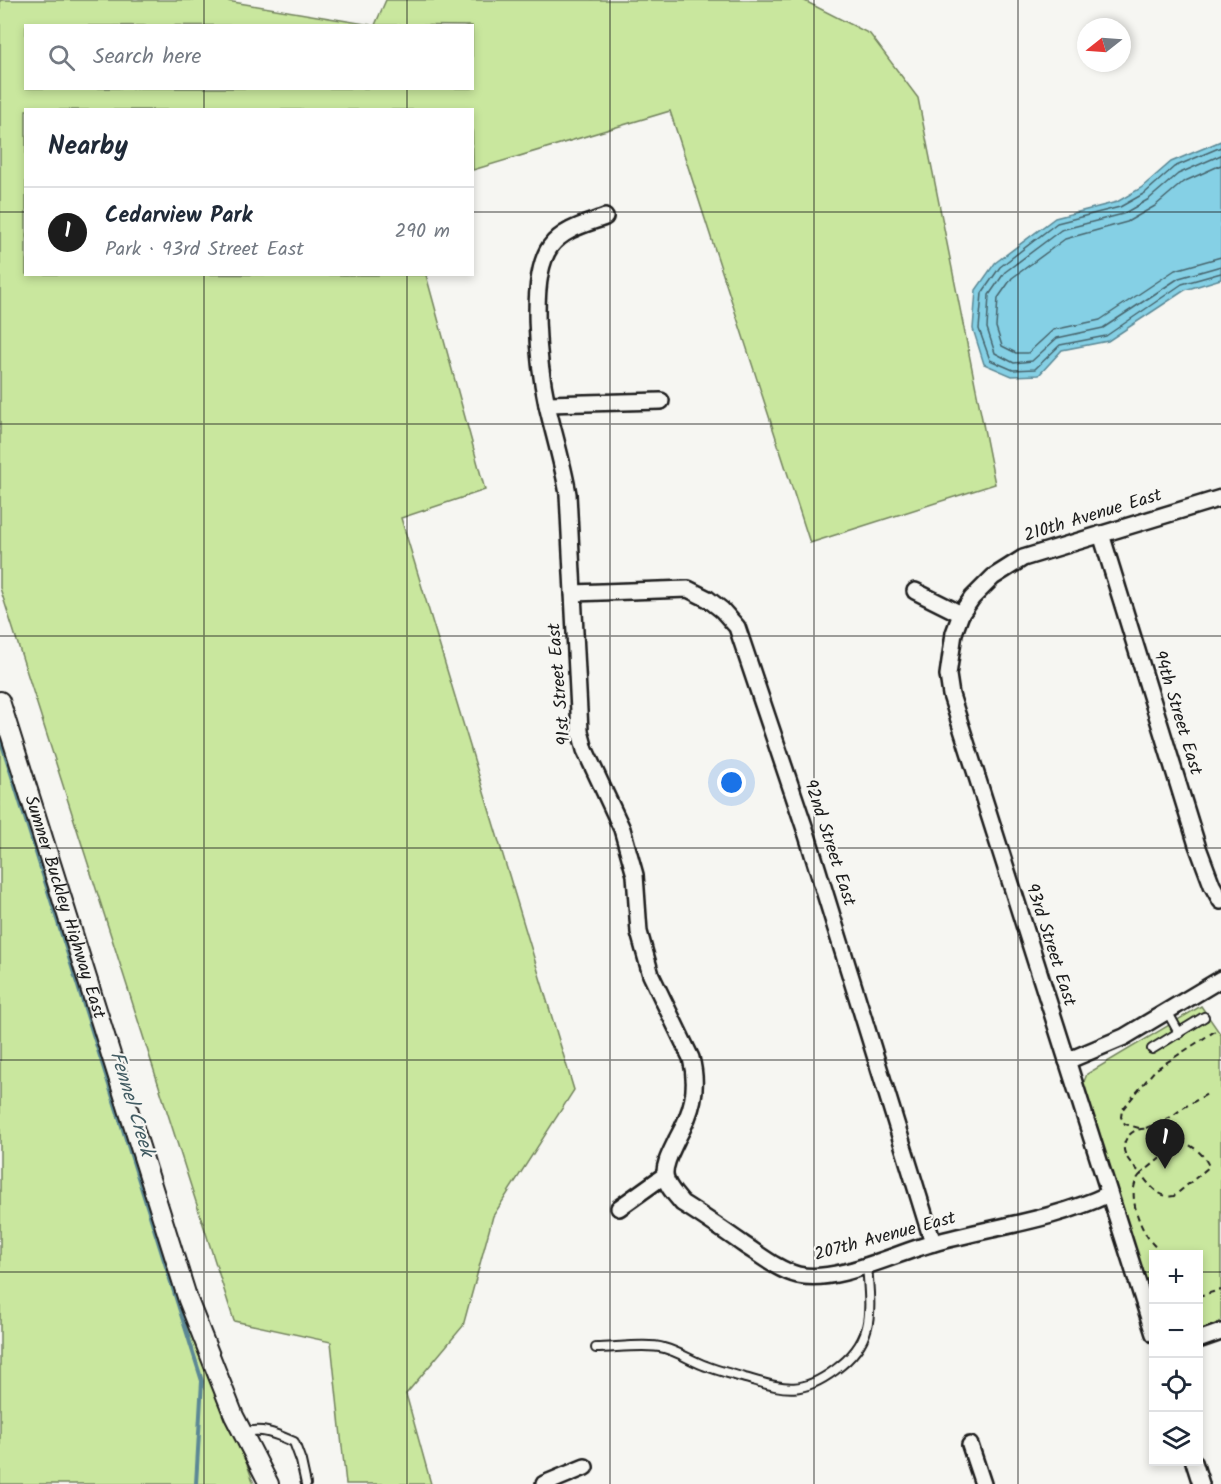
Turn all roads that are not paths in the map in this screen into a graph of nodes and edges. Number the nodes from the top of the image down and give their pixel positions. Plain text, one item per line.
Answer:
1 (606, 217) dead end
2 (661, 400) dead end
3 (547, 404) junction
4 (1221, 498) edge
5 (1101, 534) junction
6 (915, 591) dead end
7 (573, 593) junction
8 (961, 614) junction
9 (0, 701) edge
10 (1221, 902) edge
11 (1221, 979) edge
12 (1167, 1011) junction
13 (1204, 1017) dead end
14 (1179, 1033) junction
15 (1152, 1049) dead end
16 (1067, 1061) junction
17 (665, 1175) junction
18 (1109, 1194) junction
19 (619, 1208) dead end
20 (933, 1243) junction
21 (867, 1264) junction
22 (1149, 1318) edge
23 (1221, 1332) edge
24 (1203, 1338) edge
25 (596, 1348) dead end
26 (243, 1433) junction
27 (970, 1445) dead end
28 (1196, 1466) edge
29 (585, 1467) dead end
30 (269, 1484) edge
31 (306, 1484) edge
32 (544, 1484) edge
33 (983, 1484) edge
34 (1201, 1484) edge

1 - 3 street, 91st Street East
2 - 3 street
3 - 7 street, 91st Street East
4 - 5 street, 210th Avenue East
5 - 8 street, 210th Avenue East
5 - 10 street, 94th Street East
6 - 8 street
7 - 17 street, 91st Street East
7 - 20 street, 92nd Street East
8 - 16 street, 93rd Street East
9 - 26 street, Sumner Buckley Highway East
11 - 12 street
12 - 14 lane
12 - 16 street
13 - 14 lane
14 - 15 lane
16 - 18 street, 93rd Street East
17 - 19 street
17 - 21 street, 207th Avenue East
18 - 20 street, 207th Avenue East
18 - 22 street, 93rd Street East
20 - 21 street, 207th Avenue East
21 - 25 lane
23 - 24 street
26 - 30 street, Sumner Buckley Highway East
26 - 31 lane
27 - 33 street
28 - 34 street
29 - 32 street

